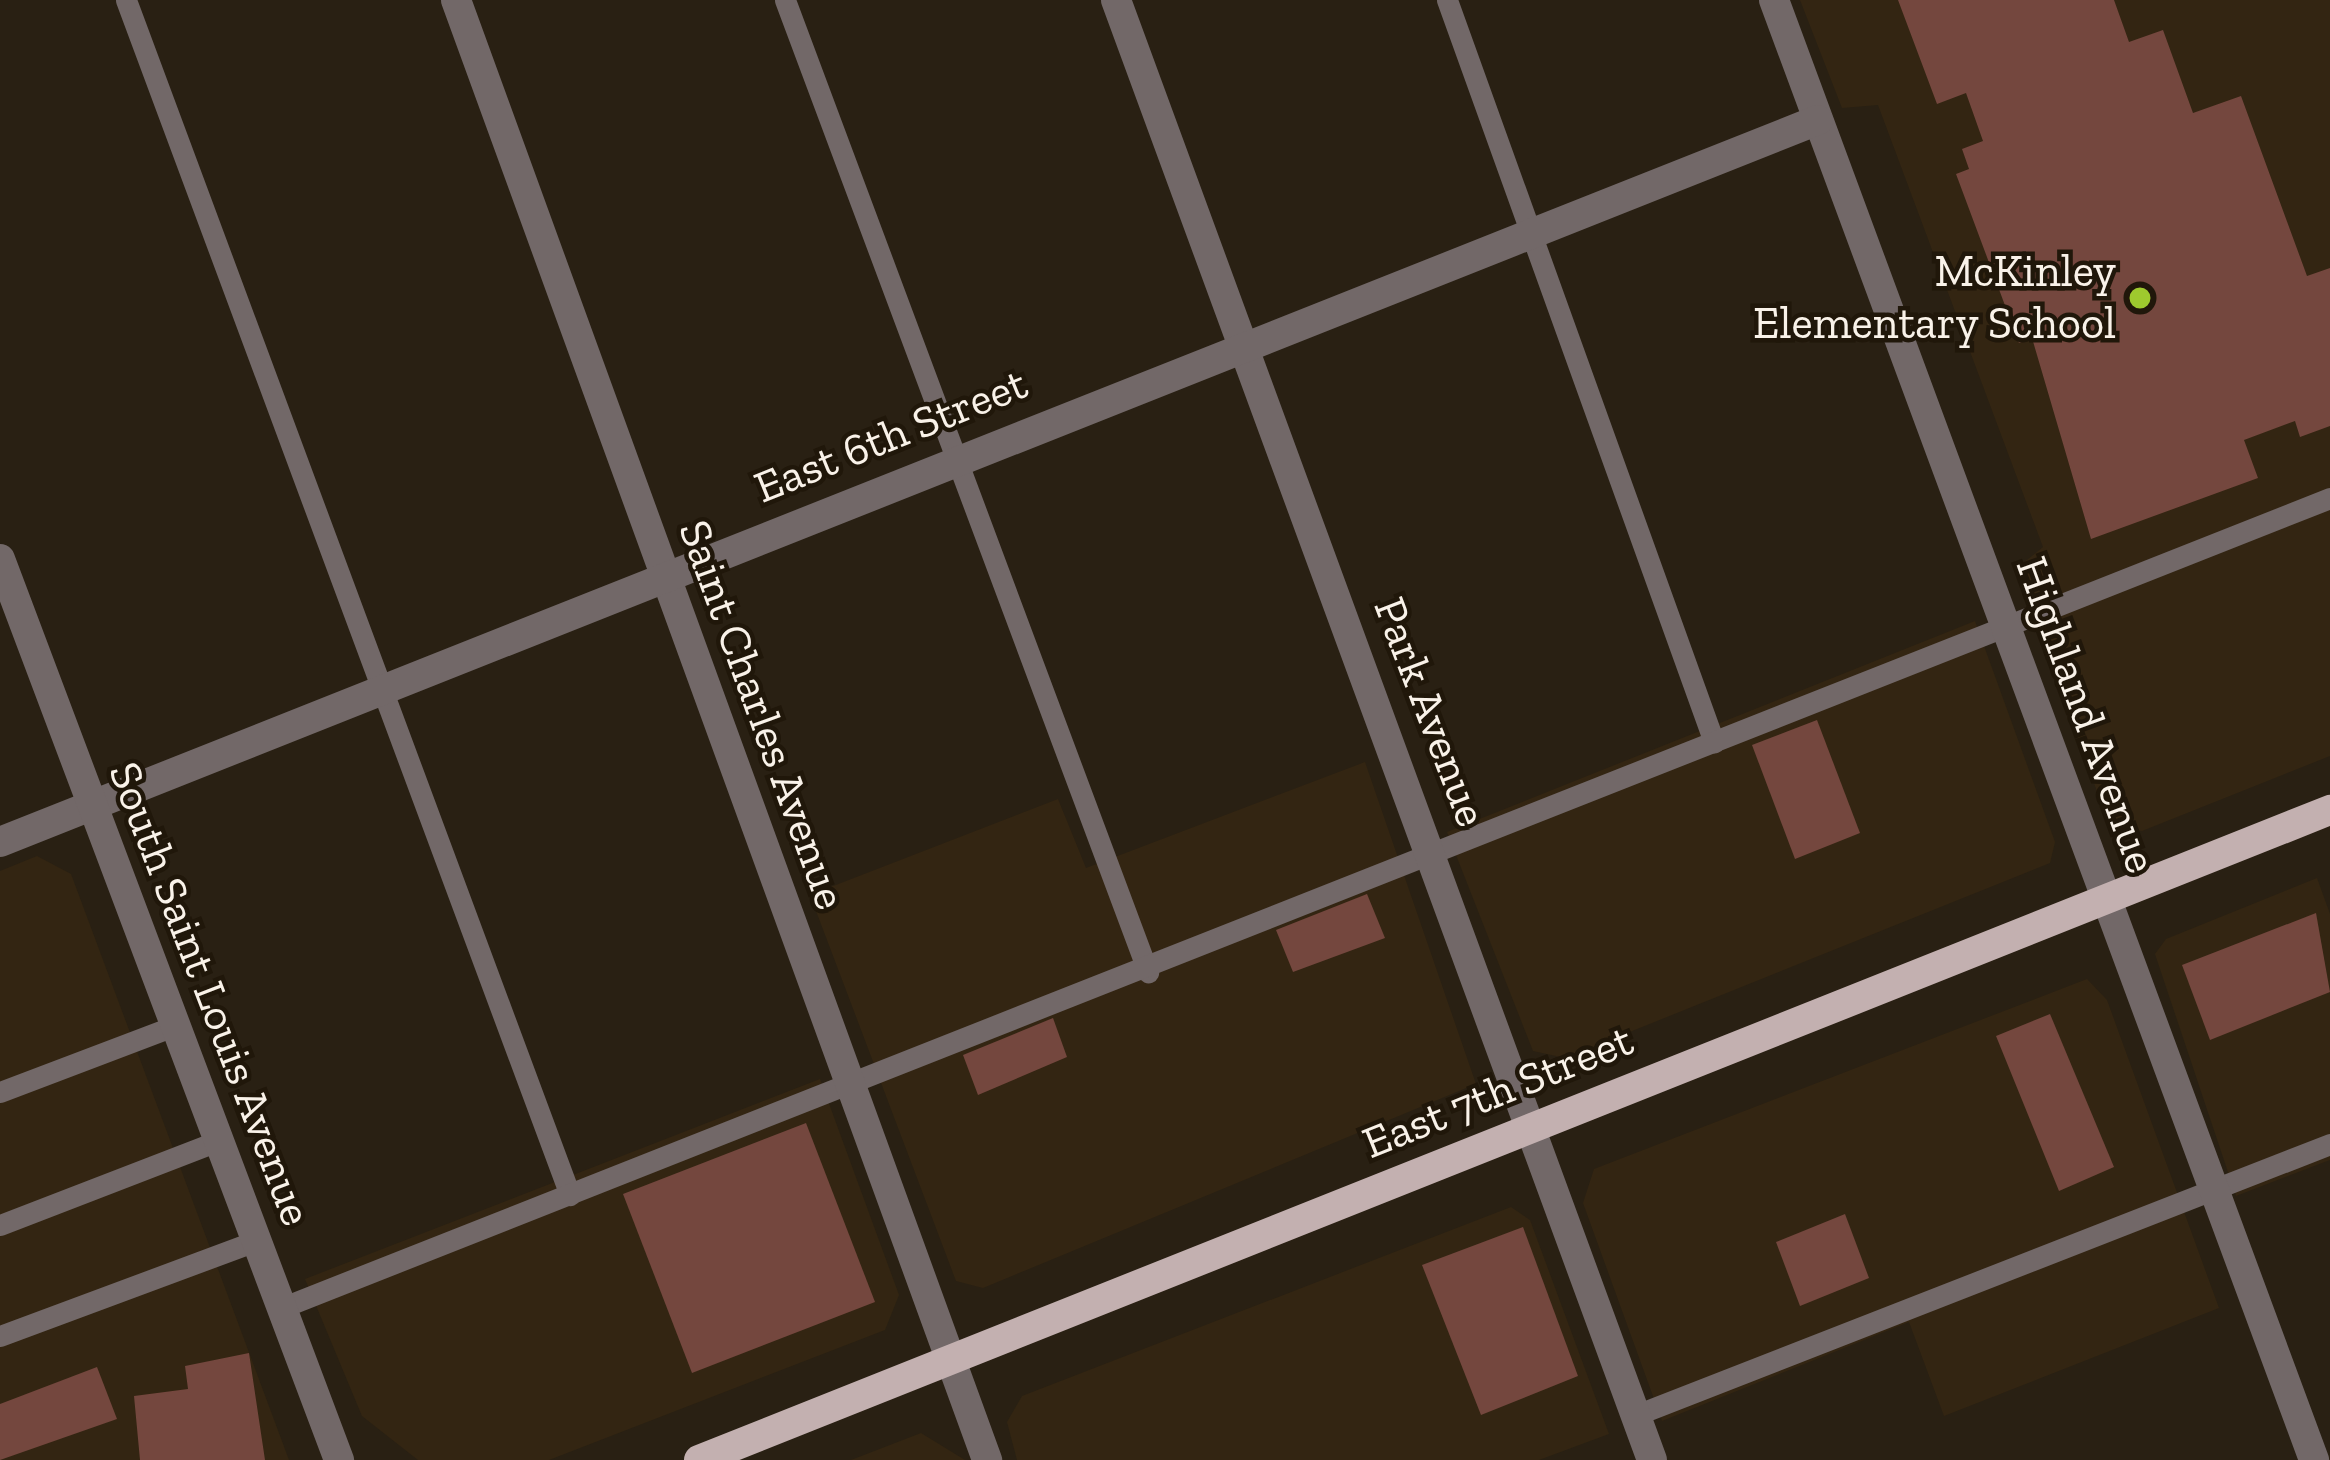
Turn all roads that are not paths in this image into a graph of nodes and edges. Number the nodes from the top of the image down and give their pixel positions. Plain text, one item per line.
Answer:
1 (126, 0) edge
2 (456, 0) edge
3 (785, 0) edge
4 (1116, 0) edge
5 (1447, 0) edge
6 (1774, 0) edge
7 (1818, 120) junction
8 (1532, 232) junction
9 (1243, 346) junction
10 (956, 458) junction
11 (2330, 498) edge
12 (0, 559) edge
13 (664, 576) junction
14 (2006, 625) junction
15 (383, 688) junction
16 (1714, 742) junction
17 (90, 807) junction
18 (2330, 810) edge
19 (0, 842) edge
20 (1436, 853) junction
21 (2105, 898) junction
22 (1148, 972) junction
23 (174, 1026) junction
24 (849, 1088) junction
25 (0, 1092) edge
26 (1533, 1127) junction
27 (218, 1141) junction
28 (2330, 1144) edge
29 (2214, 1188) junction
30 (570, 1195) junction
31 (0, 1225) edge
32 (255, 1241) junction
33 (281, 1308) junction
34 (0, 1336) edge
35 (950, 1361) junction
36 (1636, 1415) junction
37 (339, 1460) edge
38 (699, 1460) edge
39 (987, 1460) edge
40 (1652, 1460) edge
41 (2314, 1460) edge

1 - 15 lane
2 - 13 street, Saint Charles Avenue
3 - 10 lane
4 - 9 street, Park Avenue
5 - 8 lane
6 - 7 street, Highland Avenue
7 - 8 street, East 6th Street
7 - 14 street, Highland Avenue
8 - 9 street, East 6th Street
8 - 16 lane
9 - 10 street, East 6th Street
9 - 20 street, Park Avenue
10 - 13 street, East 6th Street
10 - 22 lane
11 - 14 lane
12 - 17 street, South Saint Louis Avenue
13 - 15 street, East 6th Street
13 - 24 street, Saint Charles Avenue
14 - 16 lane
14 - 21 street, Highland Avenue
15 - 17 street, East 6th Street
15 - 30 lane
16 - 20 lane
17 - 19 street, East 6th Street
17 - 23 street, South Saint Louis Avenue
18 - 21 main road, East 7th Street
20 - 22 lane
20 - 26 street, Park Avenue
21 - 26 main road, East 7th Street
21 - 29 street, Highland Avenue
22 - 24 lane
23 - 25 lane
23 - 27 street, South Saint Louis Avenue
24 - 30 lane
24 - 35 street, Saint Charles Avenue
26 - 35 main road, East 7th Street
26 - 36 street, Park Avenue
27 - 31 lane
27 - 32 street, South Saint Louis Avenue
28 - 29 lane
29 - 36 lane
29 - 41 street, Highland Avenue
30 - 33 lane
32 - 33 street, South Saint Louis Avenue
32 - 34 lane
33 - 37 street, South Saint Louis Avenue
35 - 38 main road, East 7th Street
35 - 39 street, Saint Charles Avenue
36 - 40 street, Park Avenue

